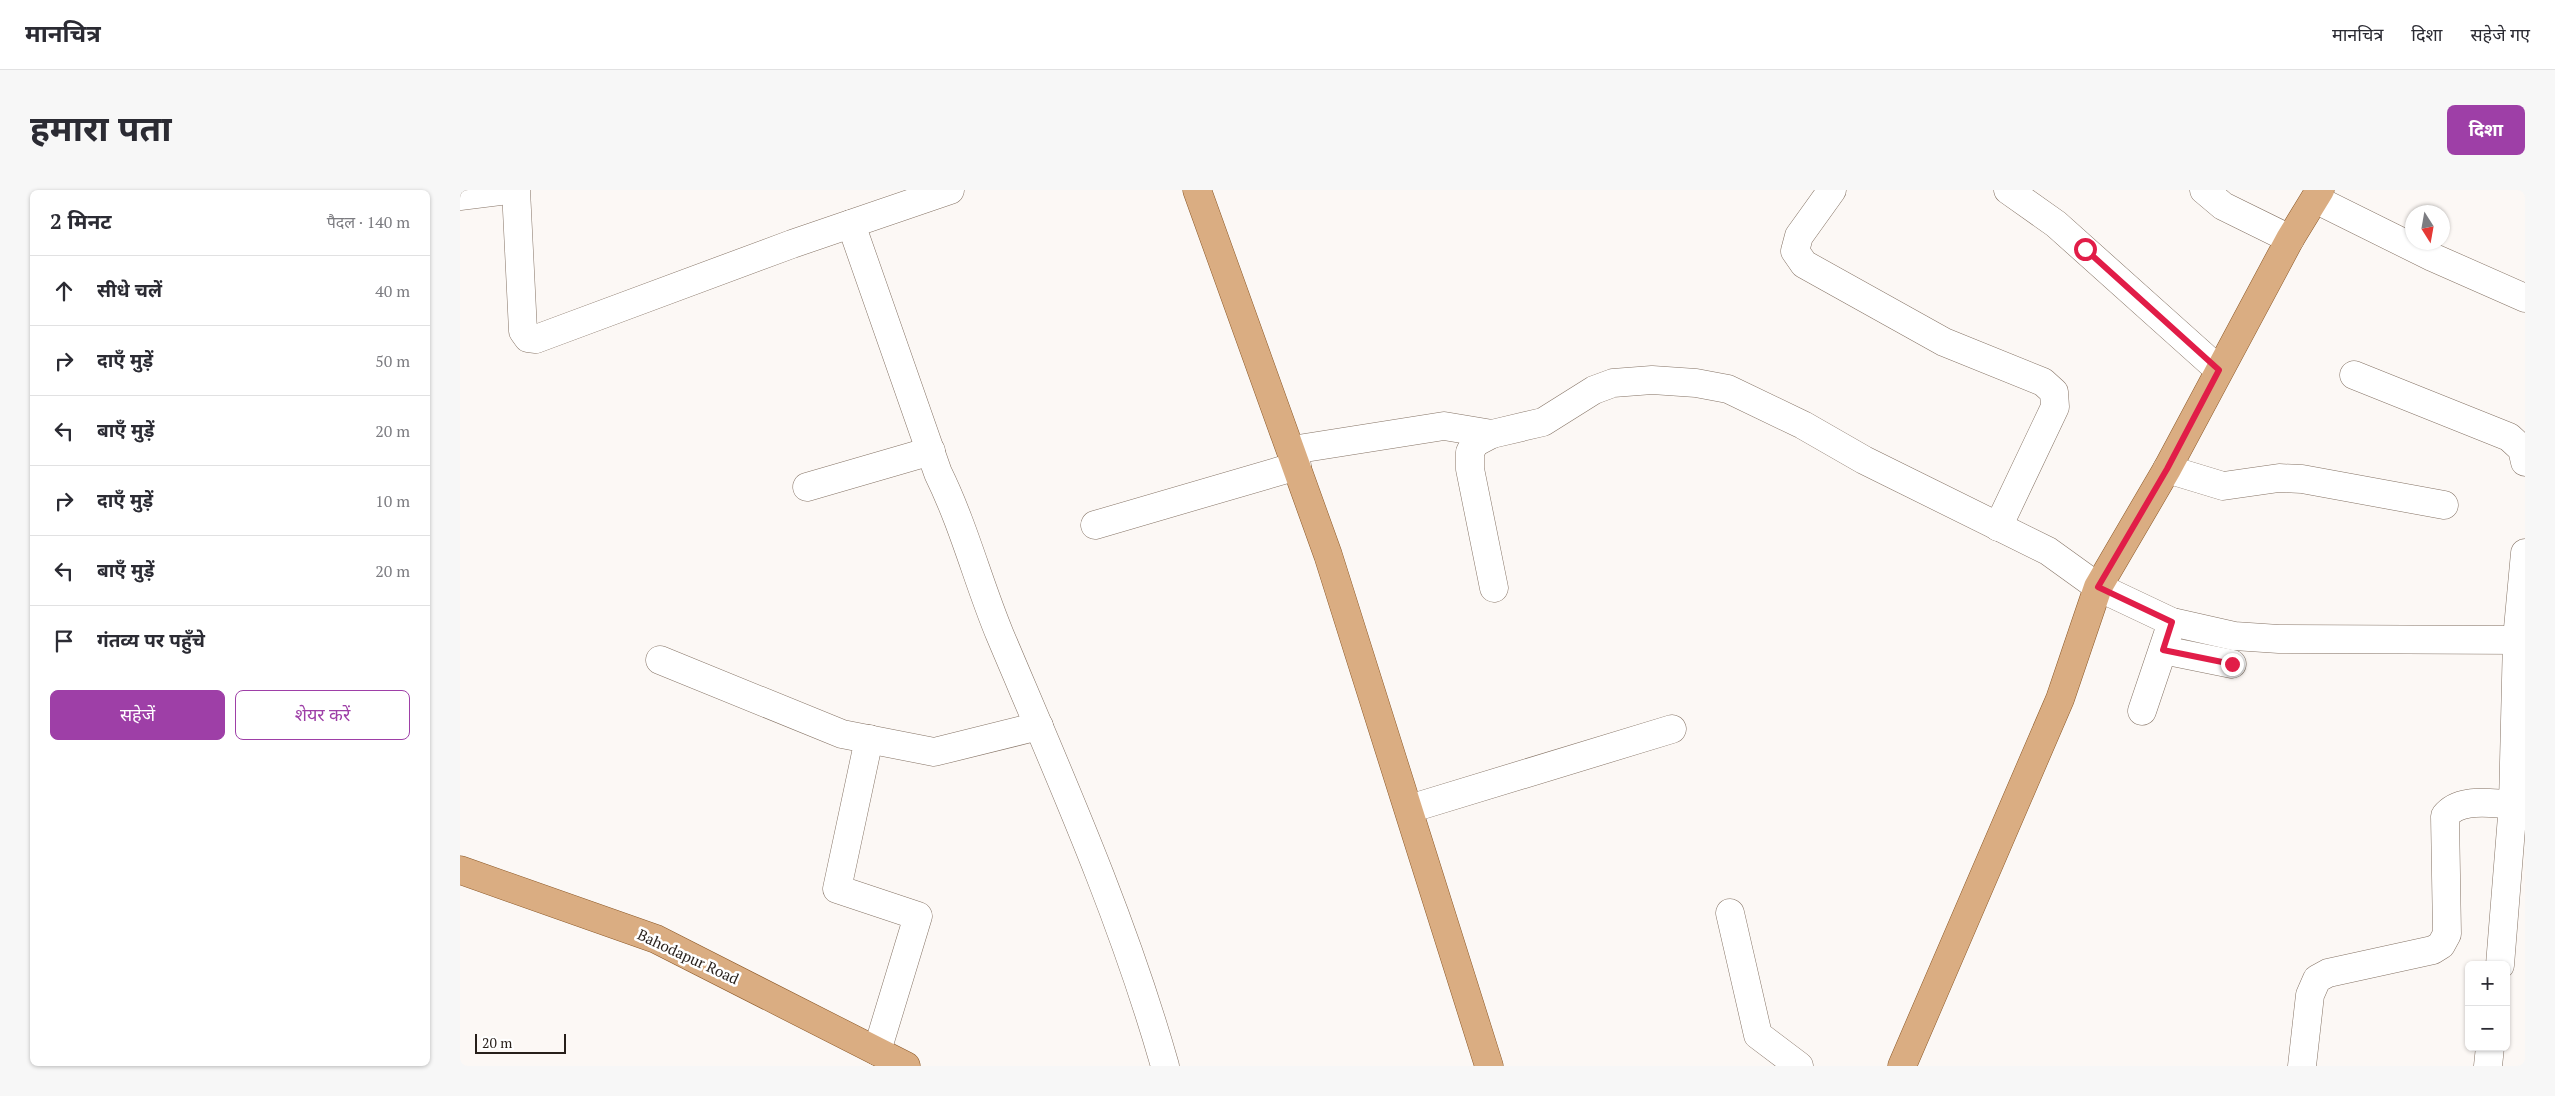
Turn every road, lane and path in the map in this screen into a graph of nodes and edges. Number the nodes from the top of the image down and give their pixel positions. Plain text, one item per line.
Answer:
1 (508, 190) edge
2 (516, 190) edge
3 (950, 190) edge
4 (1197, 190) edge
5 (1832, 190) edge
6 (2204, 190) edge
7 (2013, 191) edge
8 (2317, 194) edge
9 (460, 196) edge
10 (851, 224) junction
11 (2290, 239) junction
12 (2525, 298) edge
13 (2219, 370) junction
14 (2354, 375) dead end
15 (1492, 434) junction
16 (931, 451) junction
17 (1294, 458) junction
18 (2525, 462) edge
19 (2167, 469) junction
20 (807, 487) dead end
21 (2444, 505) dead end
22 (1096, 525) dead end
23 (1998, 528) junction
24 (2525, 553) edge
25 (2098, 587) junction
26 (1494, 588) dead end
27 (2172, 622) junction
28 (2521, 640) edge
29 (2163, 650) junction
30 (660, 660) dead end
31 (2232, 664) dead end
32 (2142, 712) dead end
33 (1038, 726) junction
34 (1672, 729) dead end
35 (868, 739) junction
36 (2513, 804) junction
37 (1409, 809) junction
38 (460, 870) edge
39 (1730, 913) dead end
40 (2500, 961) edge
41 (877, 1051) junction
42 (2490, 1051) edge
43 (906, 1066) edge
44 (1165, 1066) edge
45 (1489, 1066) edge
46 (1799, 1066) edge
47 (1902, 1066) edge
48 (2302, 1066) edge
49 (2488, 1066) edge

1 - 9 street
2 - 10 street
3 - 10 street
4 - 17 main road
5 - 23 street
6 - 11 street
7 - 13 street
8 - 11 main road
8 - 12 street
10 - 16 street
11 - 13 main road
13 - 19 main road
14 - 18 street
15 - 17 street
15 - 23 street
15 - 26 street
16 - 20 street
16 - 33 street
17 - 22 street
17 - 37 main road
19 - 21 street
19 - 25 main road
23 - 25 street
24 - 28 street
25 - 27 street
25 - 47 main road
27 - 28 street
27 - 29 street
28 - 36 street
29 - 31 street
29 - 32 street
30 - 35 street
33 - 35 street
33 - 44 street
34 - 37 street
35 - 41 street
36 - 40 street
36 - 48 street
37 - 45 main road
38 - 41 main road, Bahodapur Road
39 - 46 street
41 - 43 main road, Bahodapur Road
42 - 49 street

